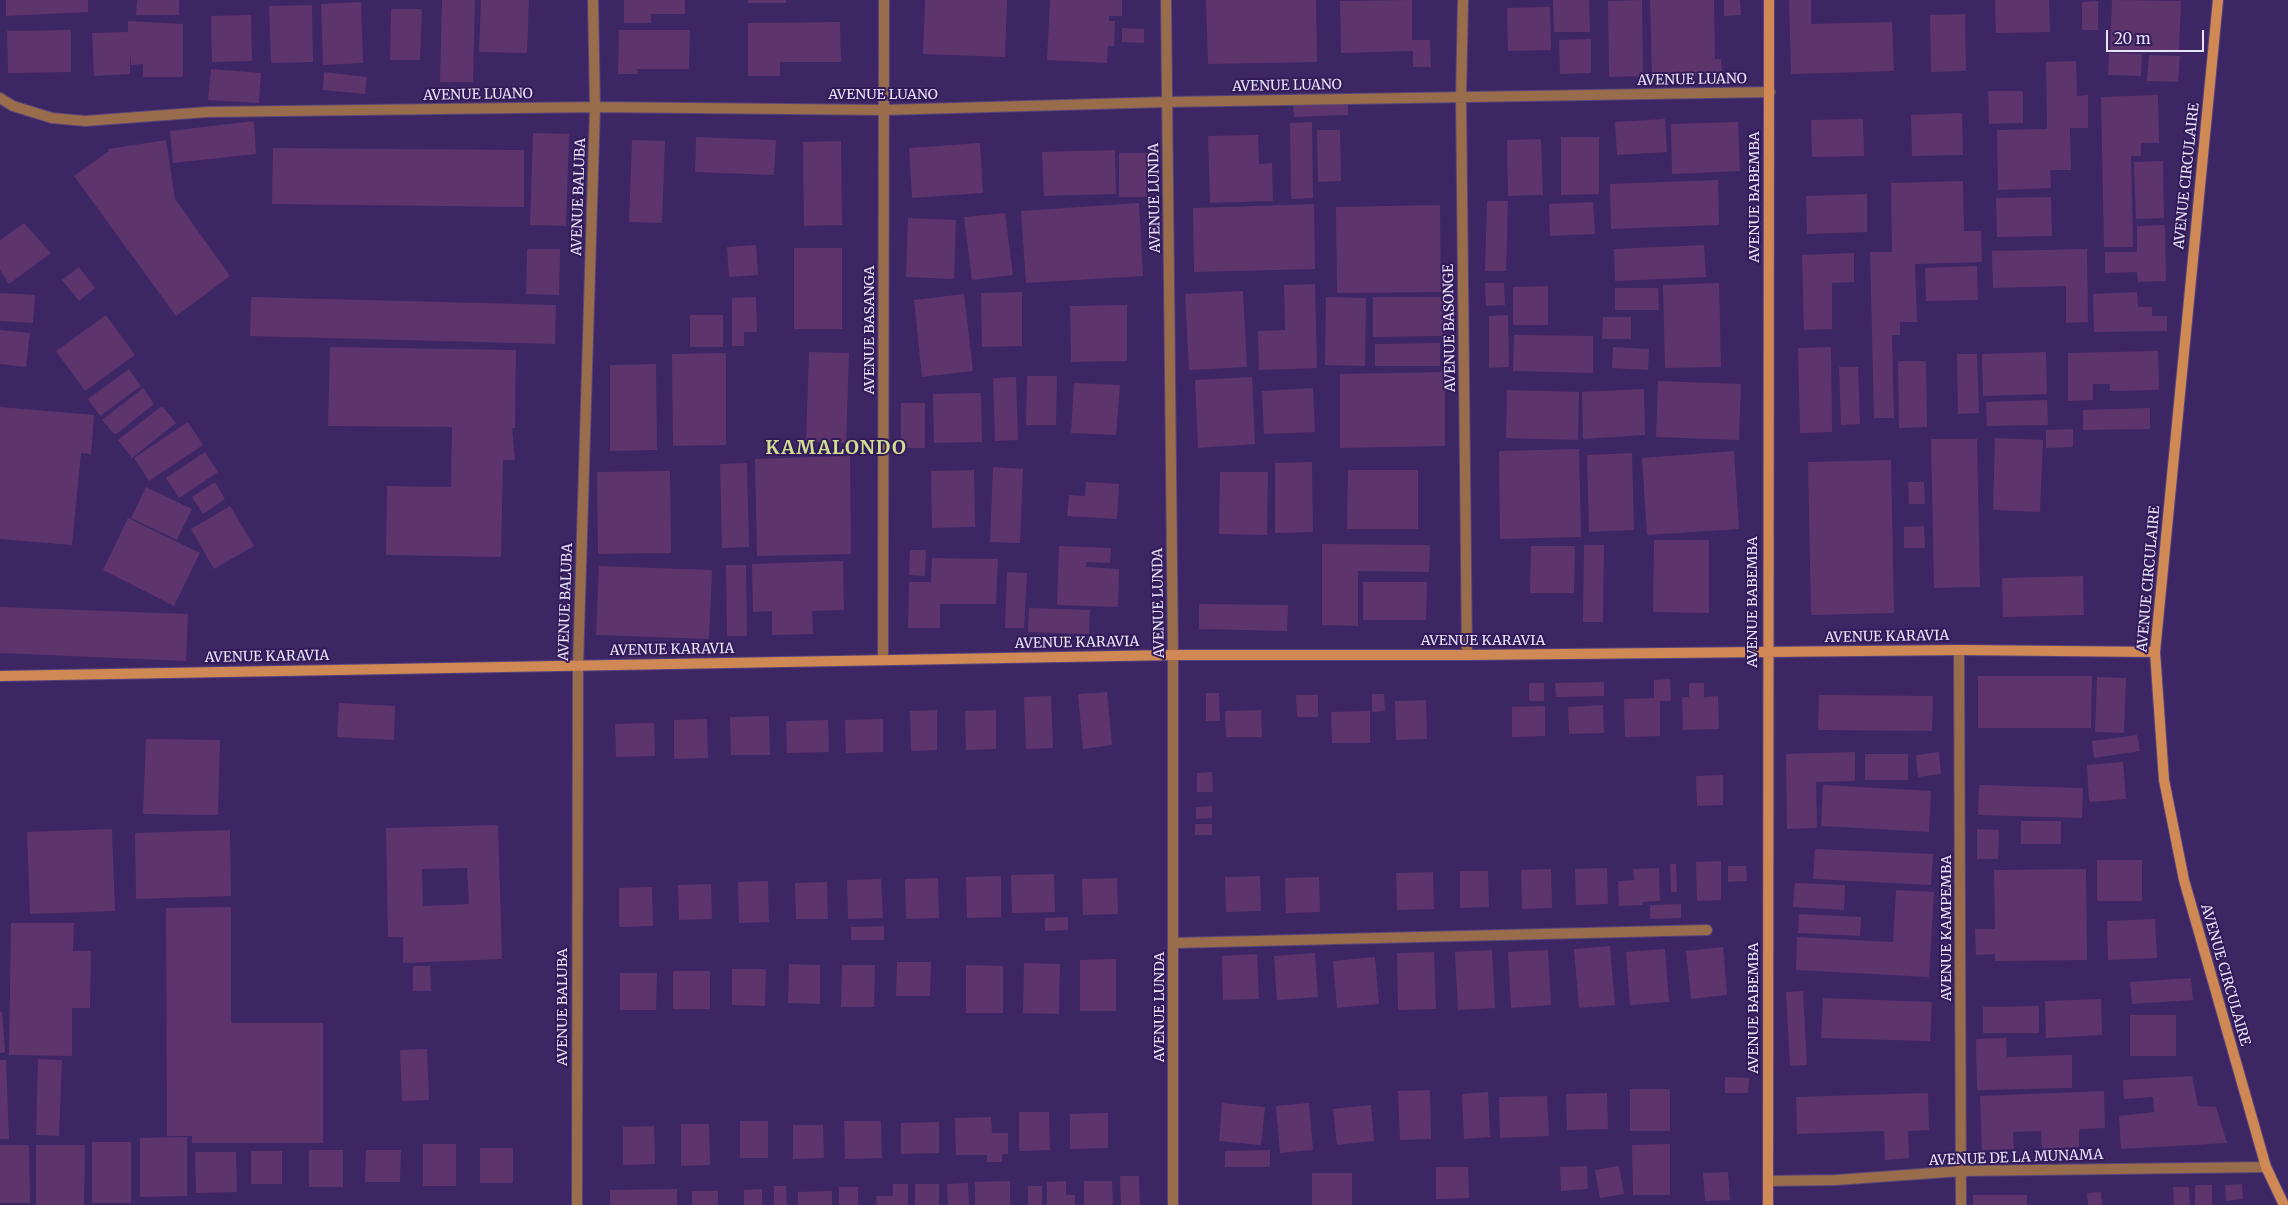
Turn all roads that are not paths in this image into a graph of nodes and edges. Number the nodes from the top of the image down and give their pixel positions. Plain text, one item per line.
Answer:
1 (593, 0) edge
2 (884, 0) edge
3 (1166, 0) edge
4 (1463, 0) edge
5 (1769, 0) edge
6 (2218, 0) edge
7 (1770, 92) junction
8 (1461, 97) junction
9 (0, 98) edge
10 (1167, 102) junction
11 (595, 107) junction
12 (884, 110) junction
13 (1959, 650) junction
14 (1767, 652) junction
15 (2155, 652) junction
16 (1173, 655) junction
17 (1467, 655) junction
18 (883, 660) junction
19 (578, 666) junction
20 (0, 676) edge
21 (1707, 930) dead end
22 (1173, 943) junction
23 (2266, 1166) junction
24 (1962, 1171) junction
25 (1768, 1181) junction
26 (576, 1205) edge
27 (1173, 1205) edge
28 (1768, 1205) edge
29 (1961, 1205) edge
30 (2284, 1205) edge

1 - 11 street, AVENUE BALUBA
2 - 12 street, AVENUE BASANGA
3 - 10 street, AVENUE LUNDA
4 - 8 street, AVENUE BASONGE
5 - 7 street, AVENUE BABEMBA
6 - 15 street, AVENUE CIRCULAIRE
7 - 8 street, AVENUE LUANO
7 - 14 street, AVENUE BABEMBA
8 - 10 street, AVENUE LUANO
8 - 17 street, AVENUE BASONGE
9 - 11 street, AVENUE LUANO
10 - 12 street, AVENUE LUANO
10 - 16 street, AVENUE LUNDA
11 - 12 street, AVENUE LUANO
11 - 19 street, AVENUE BALUBA
12 - 18 street, AVENUE BASANGA
13 - 14 street, AVENUE KARAVIA
13 - 15 street, AVENUE KARAVIA
13 - 24 street, AVENUE KAMPEMBA
14 - 17 street, AVENUE KARAVIA
14 - 25 street, AVENUE BABEMBA
15 - 23 street, AVENUE CIRCULAIRE
16 - 17 street, AVENUE KARAVIA
16 - 18 street, AVENUE KARAVIA
16 - 22 street, AVENUE LUNDA
18 - 19 street, AVENUE KARAVIA
19 - 20 street, AVENUE KARAVIA
19 - 26 street, AVENUE BALUBA
21 - 22 street
22 - 27 street, AVENUE LUNDA
23 - 24 street, AVENUE DE LA MUNAMA
23 - 30 street, AVENUE CIRCULAIRE
24 - 25 street, AVENUE DE LA MUNAMA
24 - 29 street, AVENUE KAMPEMBA
25 - 28 street, AVENUE BABEMBA

